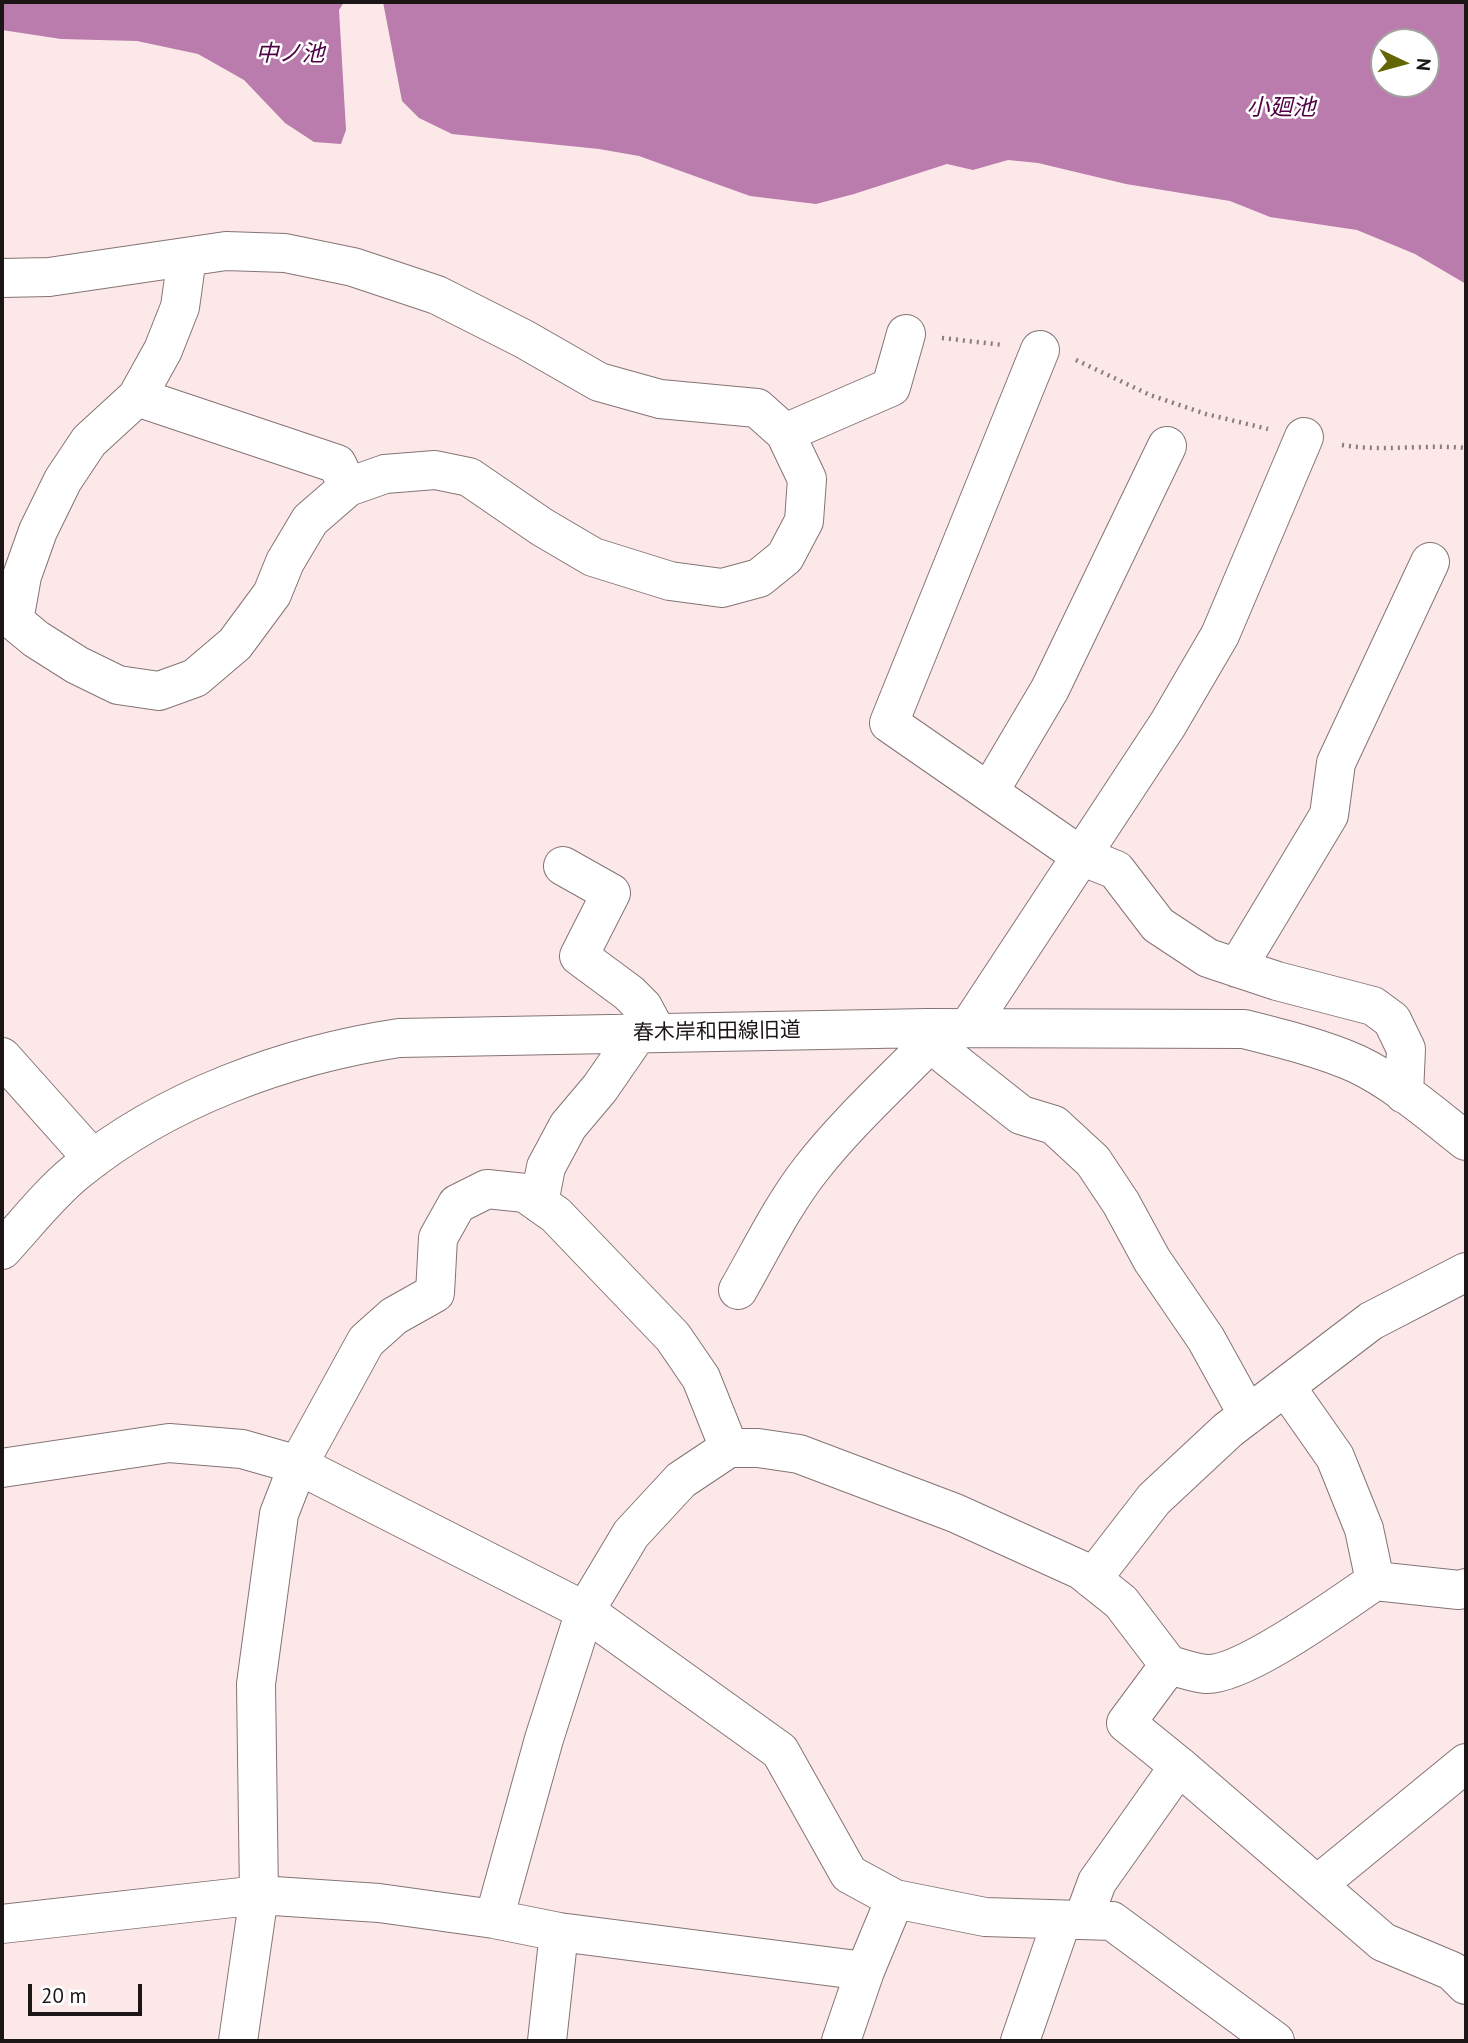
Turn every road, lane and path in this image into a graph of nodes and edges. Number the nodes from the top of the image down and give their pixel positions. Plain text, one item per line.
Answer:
1 (187, 257) junction
2 (2, 278) edge
3 (906, 334) joint
4 (1040, 350) junction
5 (137, 397) junction
6 (785, 433) junction
7 (1304, 437) junction
8 (1167, 446) dead end
9 (1466, 448) edge
10 (348, 487) junction
11 (1430, 562) dead end
12 (8, 616) edge
13 (989, 792) junction
14 (1082, 856) junction
15 (563, 866) dead end
16 (1237, 968) junction
17 (968, 1028) junction
18 (648, 1033) junction
19 (929, 1036) junction
20 (2, 1057) edge
21 (1404, 1094) junction
22 (1463, 1131) edge
23 (93, 1159) junction
24 (539, 1203) junction
25 (2, 1250) edge
26 (1466, 1272) edge
27 (738, 1290) dead end
28 (1286, 1387) junction
29 (1248, 1415) junction
30 (729, 1448) junction
31 (298, 1465) junction
32 (2, 1468) edge
33 (1092, 1579) junction
34 (1375, 1581) junction
35 (1466, 1588) edge
36 (585, 1611) junction
37 (1169, 1665) junction
38 (1466, 1763) edge
39 (1179, 1766) junction
40 (1317, 1885) junction
41 (258, 1895) junction
42 (895, 1899) junction
43 (494, 1919) junction
44 (1073, 1920) junction
45 (2, 1924) edge
46 (559, 1932) junction
47 (865, 1971) junction
48 (1466, 1985) edge
49 (239, 2041) edge
50 (547, 2041) edge
51 (841, 2041) edge
52 (1020, 2041) edge
53 (1275, 2041) edge

1 - 2 street
1 - 5 street
1 - 6 street
3 - 4 path
3 - 6 street
4 - 7 path
4 - 13 street
5 - 10 street
5 - 12 street
6 - 10 street
7 - 9 path
7 - 14 street
8 - 13 street
10 - 12 street
11 - 16 street
13 - 14 street
14 - 16 street
14 - 17 street
15 - 18 street
16 - 21 street
17 - 19 street, 春木岸和田線旧道
17 - 21 street, 春木岸和田線旧道
18 - 19 street, 春木岸和田線旧道
18 - 23 street, 春木岸和田線旧道
18 - 24 street
19 - 27 street
19 - 29 street
20 - 23 street
21 - 22 street, 春木岸和田線旧道
23 - 25 street, 春木岸和田線旧道
24 - 30 street
24 - 31 street
26 - 28 street
28 - 29 street
28 - 34 street
29 - 33 street
30 - 33 street
30 - 36 street
31 - 32 street
31 - 36 street
31 - 41 street
33 - 37 street
34 - 35 street
34 - 37 street
36 - 42 street
36 - 43 street
37 - 39 street
38 - 40 street
39 - 40 street
39 - 44 street
40 - 48 street
41 - 43 street
41 - 45 street
41 - 49 street
42 - 44 street
42 - 47 street
43 - 46 street
44 - 52 street
44 - 53 street
46 - 47 street
46 - 50 street
47 - 51 street

